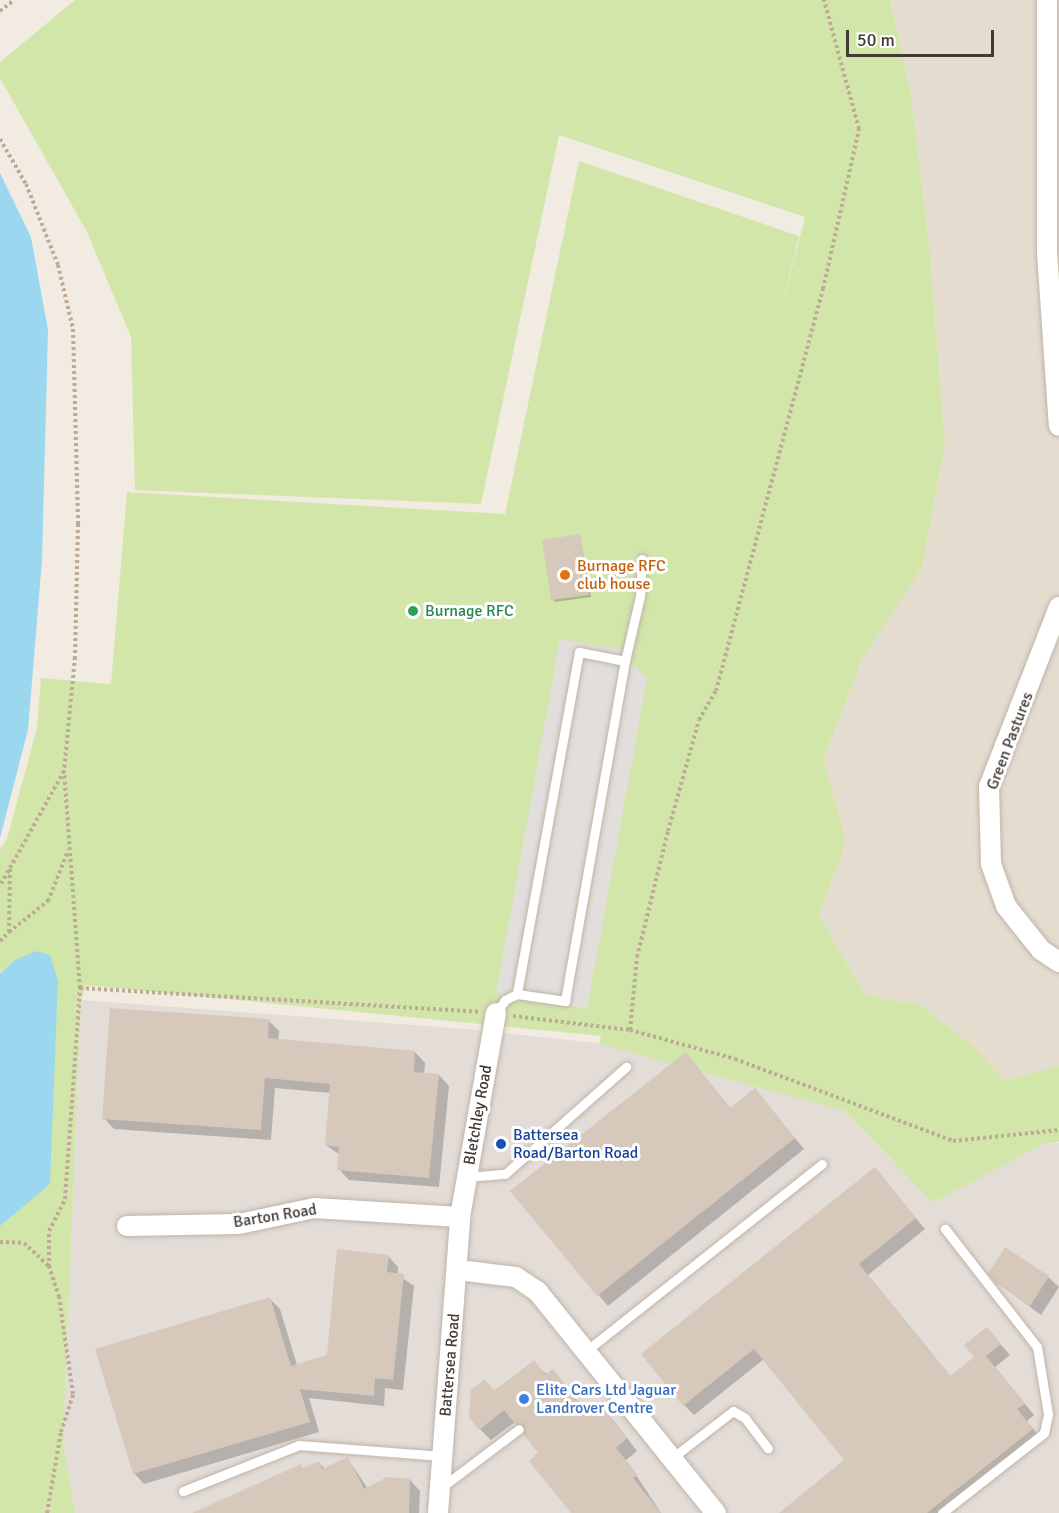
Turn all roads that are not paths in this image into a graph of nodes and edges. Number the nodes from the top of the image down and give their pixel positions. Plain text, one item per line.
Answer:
1 (1047, 0) edge
2 (1053, 252) edge
3 (1059, 426) edge
4 (642, 559) dead end
5 (1059, 607) edge
6 (625, 661) junction
7 (1059, 962) edge
8 (517, 994) junction
9 (496, 1013) joint
10 (626, 1067) dead end
11 (822, 1164) dead end
12 (467, 1177) junction
13 (460, 1217) junction
14 (127, 1226) dead end
15 (945, 1229) dead end
16 (458, 1270) junction
17 (586, 1351) junction
18 (519, 1429) dead end
19 (768, 1448) dead end
20 (443, 1456) junction
21 (672, 1458) junction
22 (440, 1488) junction
23 (183, 1491) dead end
24 (438, 1513) edge
25 (716, 1513) edge
26 (942, 1513) edge

1 - 2 street
2 - 3 street
4 - 6 lane
5 - 7 street, Green Pastures
6 - 8 lane
6 - 8 lane
8 - 9 lane
9 - 12 street, Bletchley Road
10 - 12 lane
11 - 17 lane
12 - 13 street, Bletchley Road
13 - 14 street, Barton Road
13 - 16 street, Battersea Road
15 - 26 lane
16 - 17 street
16 - 20 street, Battersea Road
17 - 21 street
18 - 22 lane
19 - 21 lane
20 - 22 street, Battersea Road
20 - 23 lane
21 - 25 street
22 - 24 street, Battersea Road

